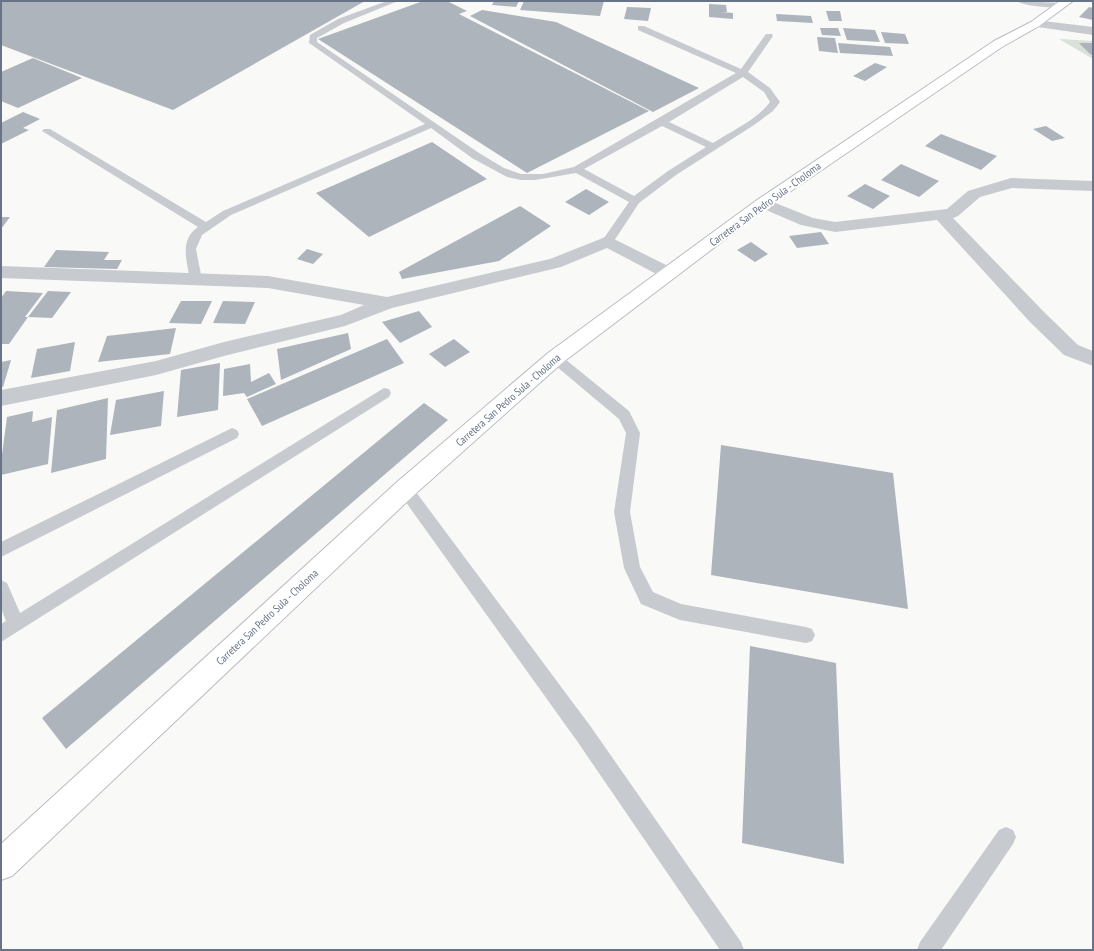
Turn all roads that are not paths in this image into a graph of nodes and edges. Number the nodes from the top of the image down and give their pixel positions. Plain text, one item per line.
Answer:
1 (394, 1) edge
2 (1023, 1) edge
3 (1064, 3) edge
4 (1035, 24) junction
5 (641, 28) dead end
6 (1093, 31) edge
7 (769, 36) dead end
8 (743, 73) junction
9 (662, 122) junction
10 (432, 124) junction
11 (47, 131) dead end
12 (713, 147) junction
13 (578, 170) junction
14 (1093, 186) edge
15 (635, 201) junction
16 (763, 203) junction
17 (941, 214) junction
18 (206, 227) junction
19 (608, 241) junction
20 (1, 272) edge
21 (670, 274) junction
22 (196, 280) junction
23 (387, 302) junction
24 (555, 358) junction
25 (1093, 358) edge
26 (384, 393) dead end
27 (1, 398) edge
28 (232, 434) dead end
29 (405, 488) junction
30 (1, 550) edge
31 (1, 588) edge
32 (16, 624) junction
33 (1, 634) edge
34 (806, 635) dead end
35 (1006, 837) dead end
36 (1, 865) edge
37 (733, 950) edge
38 (928, 950) edge

1 - 10 lane
2 - 3 street
3 - 4 main road, Carretera San Pedro Sula - Choloma
4 - 6 street
4 - 16 main road, Carretera San Pedro Sula - Choloma
5 - 8 lane
7 - 8 lane
8 - 9 lane
8 - 12 lane
9 - 12 lane
9 - 13 lane
10 - 13 lane
10 - 18 lane
11 - 18 lane
12 - 15 lane
13 - 15 lane
14 - 17 street
15 - 19 lane
16 - 17 street
16 - 21 main road, Carretera San Pedro Sula - Choloma
17 - 25 street
18 - 22 lane
19 - 21 street
19 - 23 street
20 - 22 street
21 - 24 main road, Carretera San Pedro Sula - Choloma
22 - 23 street
23 - 27 street
24 - 29 main road, Carretera San Pedro Sula - Choloma
24 - 34 lane
26 - 32 lane
28 - 30 lane
29 - 36 main road, Carretera San Pedro Sula - Choloma
29 - 37 lane
31 - 32 lane
32 - 33 lane
35 - 38 lane

